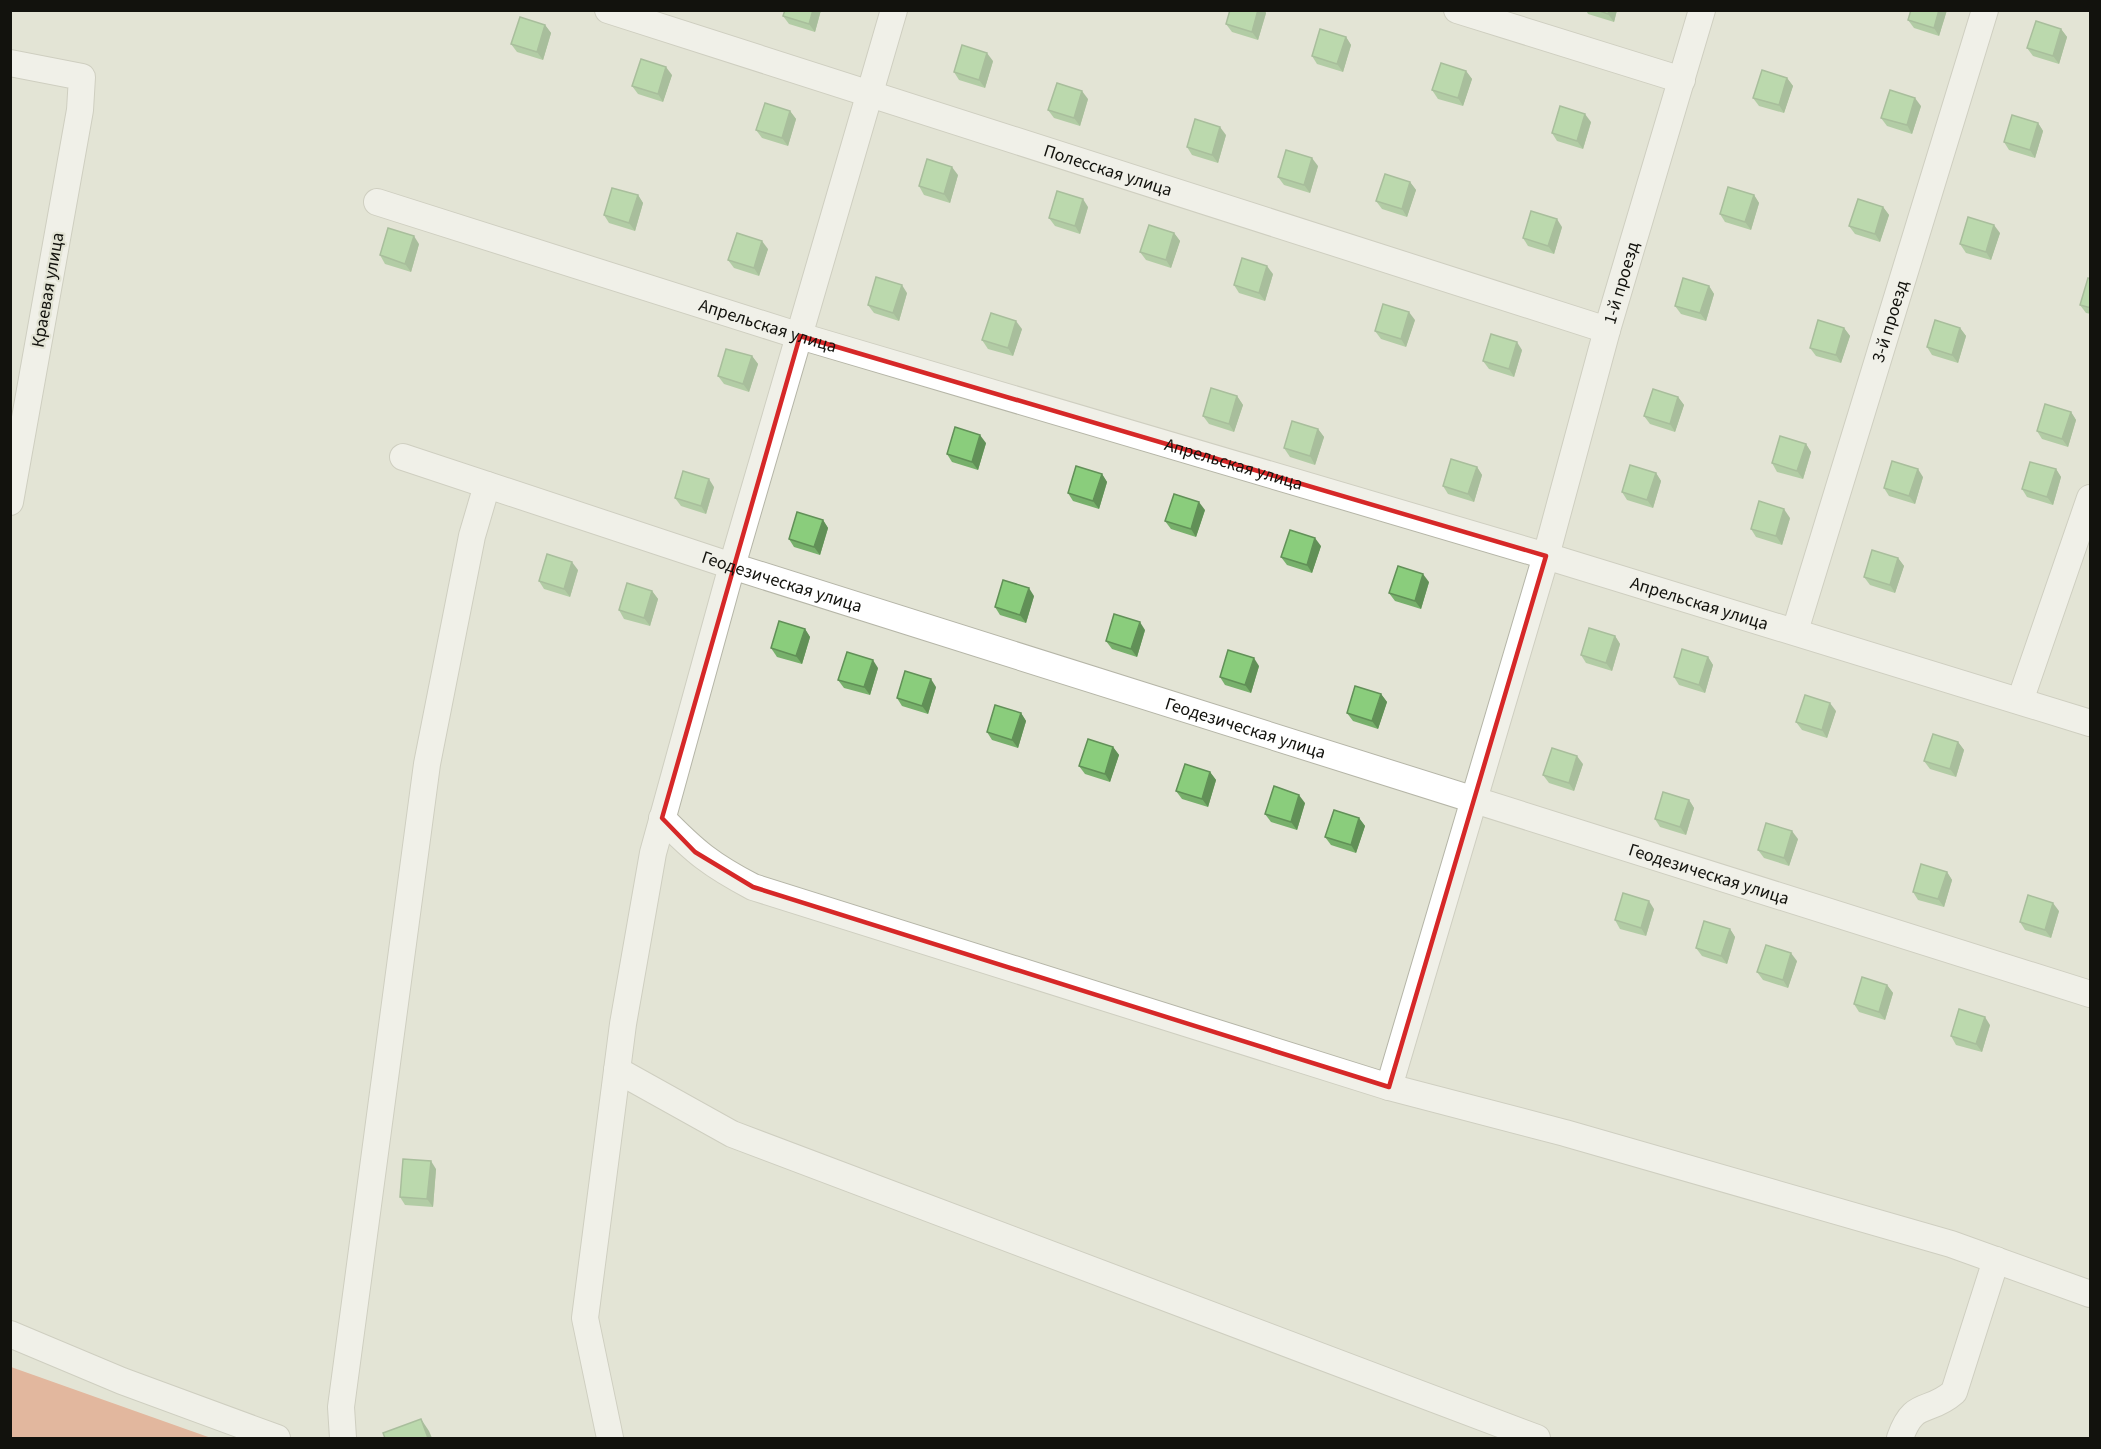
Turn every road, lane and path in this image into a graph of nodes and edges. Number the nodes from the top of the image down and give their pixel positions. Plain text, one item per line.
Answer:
1 (608, 10) edge
2 (894, 10) edge
3 (1457, 10) edge
4 (1702, 10) edge
5 (1985, 10) edge
6 (10, 63) edge
7 (1682, 80) junction
8 (870, 94) junction
9 (377, 202) dead end
10 (1607, 330) junction
11 (800, 336) junction
12 (403, 458) dead end
13 (487, 485) junction
14 (2091, 498) edge
15 (10, 502) edge
16 (1546, 556) junction
17 (732, 566) junction
18 (1795, 631) junction
19 (2020, 701) junction
20 (2091, 723) edge
21 (1475, 799) junction
22 (662, 818) junction
23 (2091, 994) edge
24 (617, 1070) junction
25 (1389, 1087) junction
26 (1996, 1260) junction
27 (2091, 1294) edge
28 (10, 1334) edge
29 (277, 1438) edge
30 (344, 1438) edge
31 (610, 1438) edge
32 (1537, 1438) edge
33 (1900, 1438) edge

1 - 8 street, Полесская улица
2 - 8 street
3 - 7 street
4 - 7 street, 1-й проезд
5 - 18 street, 3-й проезд
6 - 15 street, Краевая улица
7 - 10 street, 1-й проезд
8 - 10 street, Полесская улица
8 - 11 street
9 - 11 street, Апрельская улица
10 - 16 street, 1-й проезд
11 - 16 street, Апрельская улица
11 - 17 street
12 - 13 street, Геодезическая улица
13 - 17 street, Геодезическая улица
13 - 30 street
14 - 19 street
16 - 18 street, Апрельская улица
16 - 21 street, 1-й проезд
17 - 21 street, Геодезическая улица
17 - 22 street
18 - 19 street, Апрельская улица
19 - 20 street, Апрельская улица
21 - 23 street, Геодезическая улица
21 - 25 street, 1-й проезд
22 - 24 street
22 - 25 street
24 - 31 street
24 - 32 street
25 - 26 street
26 - 27 street
26 - 33 street
28 - 29 street

